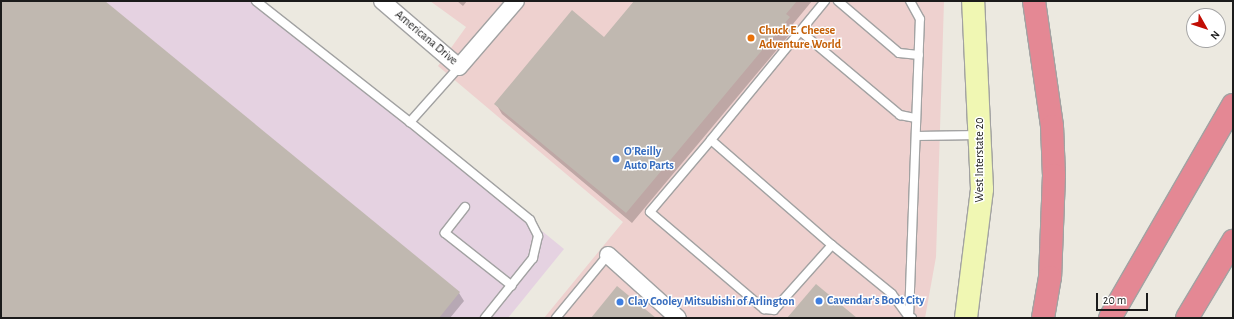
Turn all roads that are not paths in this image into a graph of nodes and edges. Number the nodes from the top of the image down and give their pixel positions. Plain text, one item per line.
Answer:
1 (256, 1) edge
2 (382, 1) edge
3 (516, 1) edge
4 (825, 1) edge
5 (838, 1) edge
6 (910, 1) edge
7 (973, 1) edge
8 (1034, 1) edge
9 (800, 31) junction
10 (919, 55) junction
11 (459, 67) junction
12 (1233, 105) edge
13 (916, 118) junction
14 (410, 122) junction
15 (980, 134) junction
16 (916, 136) junction
17 (711, 140) junction
18 (465, 207) dead end
19 (1233, 240) edge
20 (832, 245) junction
21 (608, 255) joint
22 (512, 286) junction
23 (485, 318) edge
24 (556, 318) edge
25 (678, 318) edge
26 (909, 318) edge
27 (912, 318) edge
28 (966, 318) edge
29 (1043, 318) edge
30 (1110, 318) edge
31 (1187, 318) edge

1 - 14 lane
2 - 11 street, Americana Drive
3 - 11 street, Americana Drive
4 - 9 lane
5 - 10 lane
6 - 10 lane
7 - 15 main road, West Interstate 20
8 - 29 highway
9 - 13 lane
9 - 17 lane
10 - 13 lane
11 - 14 lane
12 - 30 highway
13 - 16 lane
14 - 22 lane
15 - 16 lane
15 - 28 main road, West Interstate 20
16 - 26 lane
17 - 20 lane
17 - 20 lane
18 - 22 lane
19 - 31 highway
20 - 26 lane
21 - 24 lane
21 - 25 street
22 - 23 lane
26 - 27 lane

